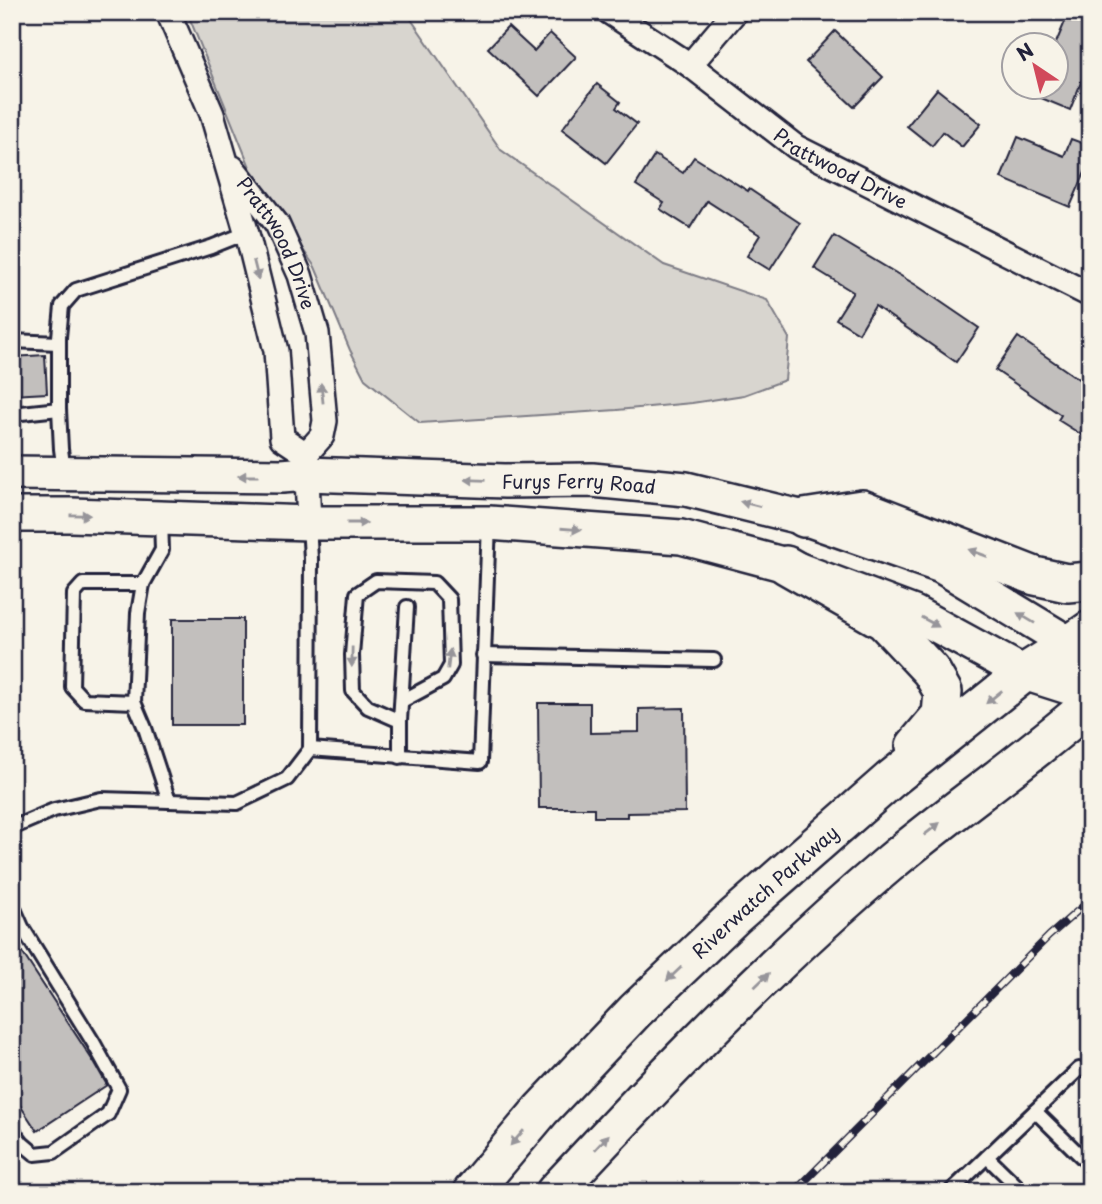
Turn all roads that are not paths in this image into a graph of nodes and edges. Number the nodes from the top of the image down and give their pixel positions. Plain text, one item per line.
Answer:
1 (168, 12) edge
2 (609, 12) edge
3 (735, 12) edge
4 (690, 65) junction
5 (224, 157) junction
6 (246, 233) junction
7 (1090, 295) edge
8 (12, 341) edge
9 (59, 343) junction
10 (59, 409) junction
11 (12, 414) edge
12 (307, 464) junction
13 (12, 473) edge
14 (64, 474) junction
15 (12, 515) edge
16 (161, 517) junction
17 (804, 517) junction
18 (309, 523) junction
19 (489, 523) junction
20 (786, 565) junction
21 (1090, 581) edge
22 (143, 584) junction
23 (407, 607) dead end
24 (1080, 637) edge
25 (484, 655) junction
26 (714, 660) dead end
27 (1024, 673) junction
28 (1090, 681) edge
29 (1090, 694) edge
30 (402, 701) junction
31 (134, 702) junction
32 (1090, 704) edge
33 (400, 721) junction
34 (310, 749) junction
35 (400, 757) junction
36 (890, 780) junction
37 (169, 801) junction
38 (12, 828) edge
39 (12, 904) edge
40 (1090, 1071) edge
41 (1035, 1111) junction
42 (12, 1130) edge
43 (987, 1157) junction
44 (1090, 1165) edge
45 (472, 1192) edge
46 (555, 1192) edge
47 (950, 1192) edge
48 (1023, 1192) edge

1 - 5 street, Prattwood Drive
2 - 4 street, Prattwood Drive
3 - 4 street
4 - 7 street, Prattwood Drive
5 - 6 street, Prattwood Drive
12 -> 5 street, Prattwood Drive
6 - 9 lane
6 -> 12 street, Prattwood Drive
8 - 9 lane
9 - 10 lane
10 - 11 lane
10 - 14 lane
12 -> 14 main road, Furys Ferry Road
17 -> 12 main road, Furys Ferry Road
12 - 18 street
13 - 14 main road, Furys Ferry Road
15 -> 16 main road
16 - 18 main road
16 - 22 lane
21 -> 17 main road
24 -> 17 main road, Furys Ferry Road
18 -> 19 main road
18 - 34 lane
19 -> 20 main road
19 - 25 lane
20 -> 27 main road
20 - 36 main road
22 - 31 lane
22 - 31 lane
23 - 30 lane
24 - 27 main road, Riverwatch Parkway
24 - 28 main road
25 - 26 lane
25 - 35 lane
27 - 29 main road
27 -> 36 main road, Riverwatch Parkway
30 - 33 lane
30 -> 33 lane
31 - 37 lane
46 -> 32 main road
33 - 35 lane
34 - 35 lane
34 - 37 lane
36 -> 45 main road, Riverwatch Parkway
37 - 38 lane
39 - 42 lane
40 - 41 lane
41 - 43 lane
41 - 44 lane
43 - 47 lane
43 - 48 lane

